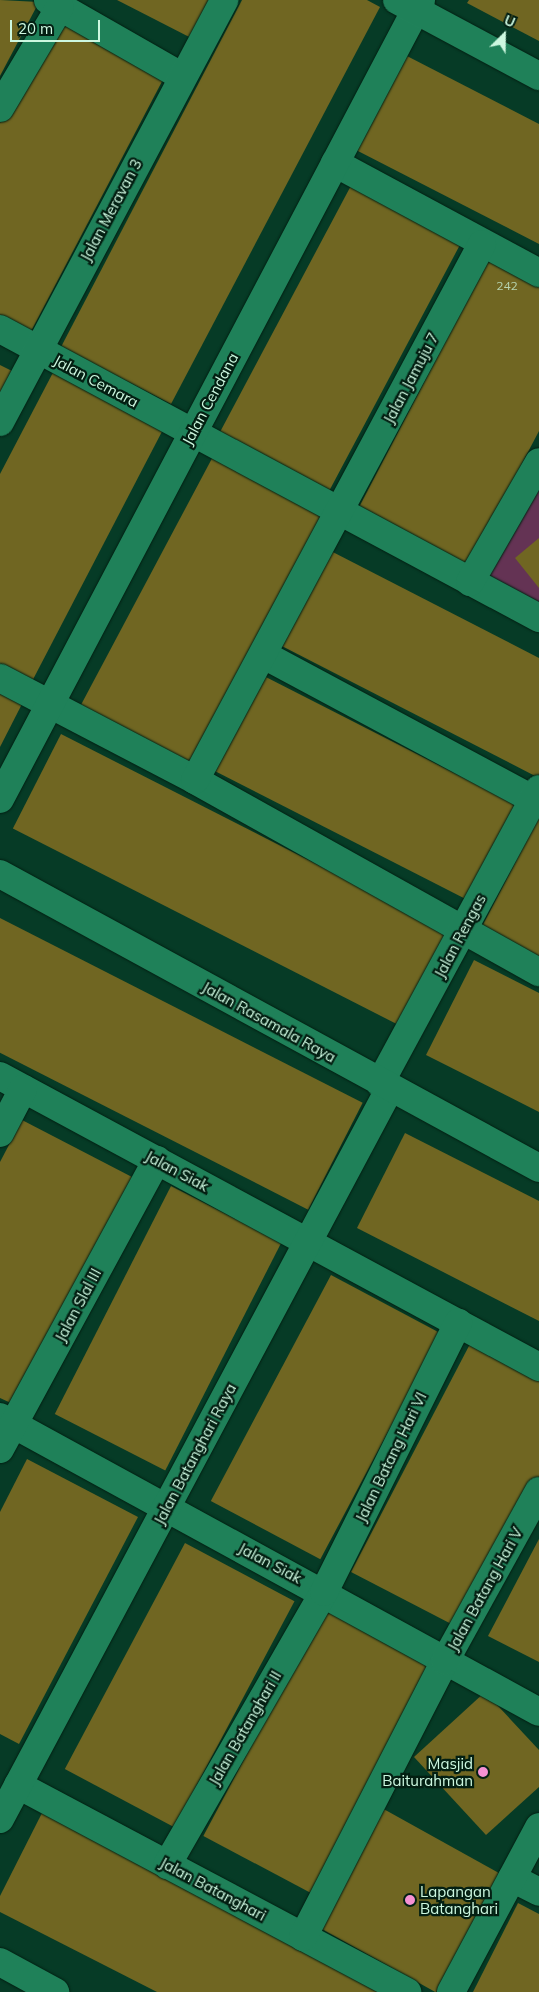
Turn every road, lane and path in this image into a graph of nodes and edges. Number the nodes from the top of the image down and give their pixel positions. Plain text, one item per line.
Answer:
1 (224, 0) edge
2 (54, 3) edge
3 (411, 3) edge
4 (182, 76) junction
5 (539, 76) edge
6 (0, 108) edge
7 (335, 163) junction
8 (482, 244) junction
9 (539, 273) edge
10 (0, 330) edge
11 (38, 350) junction
12 (0, 422) edge
13 (193, 433) junction
14 (539, 462) edge
15 (340, 511) junction
16 (470, 582) junction
17 (539, 618) edge
18 (264, 655) junction
19 (0, 678) edge
20 (50, 704) junction
21 (195, 780) junction
22 (536, 794) edge
23 (0, 799) edge
24 (0, 874) edge
25 (462, 931) junction
26 (539, 972) edge
27 (12, 1082) edge
28 (385, 1086) junction
29 (0, 1133) edge
30 (157, 1160) junction
31 (539, 1168) edge
32 (307, 1241) junction
33 (458, 1323) junction
34 (539, 1367) edge
35 (7, 1421) edge
36 (0, 1449) edge
37 (539, 1490) edge
38 (167, 1508) junction
39 (324, 1592) junction
40 (445, 1661) junction
41 (539, 1712) edge
42 (18, 1785) junction
43 (0, 1819) edge
44 (539, 1827) edge
45 (167, 1865) junction
46 (512, 1878) junction
47 (539, 1892) edge
48 (303, 1937) junction
49 (0, 1962) edge
50 (56, 1992) edge
51 (407, 1992) edge
52 (451, 1992) edge

1 - 4 street, Jalan Meravan 3
2 - 4 street
2 - 6 street
3 - 5 street
3 - 7 street, Jalan Cendana
4 - 11 street, Jalan Meravan 3
7 - 8 street
7 - 13 street, Jalan Cendana
8 - 9 street
8 - 15 street, Jalan Jamuju 7
10 - 11 street, Jalan Cemara
11 - 12 street, Jalan Meravan 3
11 - 13 street, Jalan Cemara
13 - 15 street, Jalan Cemara
13 - 20 street, Jalan Cendana
14 - 16 street
15 - 16 street, Jalan Cemara
15 - 18 street, Jalan Jamuju 7
16 - 17 street, Jalan Cemara
18 - 21 street, Jalan Jamuju 7
18 - 22 street
19 - 20 street
20 - 21 street
20 - 23 street, Jalan Cendana
21 - 25 street
22 - 25 street, Jalan Rengas
24 - 28 street, Jalan Rasamala Raya
25 - 26 street
25 - 28 street, Jalan Rengas
27 - 29 street
27 - 30 street, Jalan Siak
28 - 31 street, Jalan Rasamala Raya
28 - 32 street, Jalan Batanghari Raya
30 - 32 street, Jalan Siak
30 - 35 street, Jalan Slal III
32 - 33 street, Jalan Siak
32 - 38 street, Jalan Batanghari Raya
33 - 34 street, Jalan Siak
33 - 39 street, Jalan Batang Hari VI
35 - 36 street, Jalan Slal III
35 - 38 street, Jalan Siak
37 - 40 street, Jalan Batang Hari V
38 - 39 street, Jalan Siak
38 - 42 street, Jalan Batanghari Raya
39 - 40 street, Jalan Siak
39 - 45 street, Jalan Batanghari II
40 - 41 street, Jalan Siak
40 - 48 street, Jalan Batang Hari V
42 - 43 street, Jalan Batanghari Raya
42 - 45 street, Jalan Batanghari
44 - 46 street
45 - 48 street, Jalan Batanghari
46 - 47 street
46 - 52 street
48 - 51 street, Jalan Batanghari
49 - 50 street

